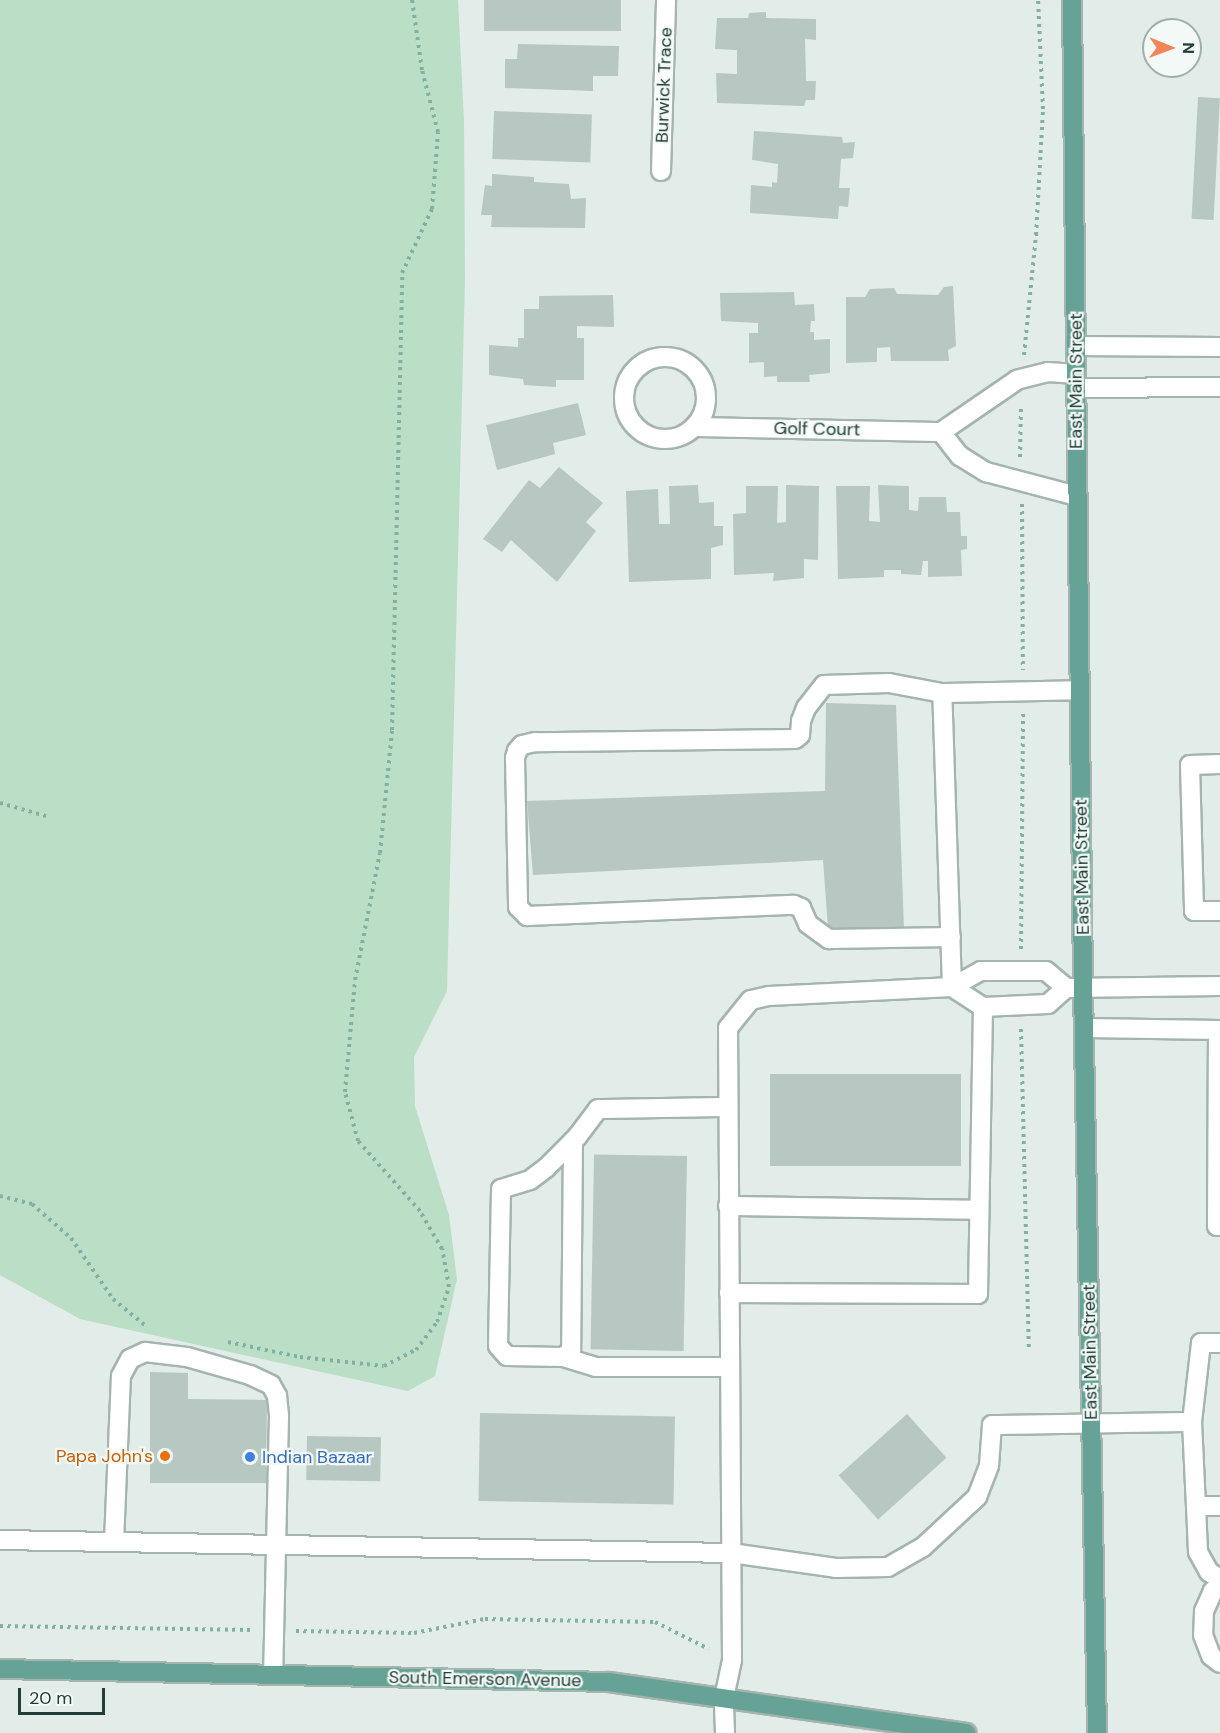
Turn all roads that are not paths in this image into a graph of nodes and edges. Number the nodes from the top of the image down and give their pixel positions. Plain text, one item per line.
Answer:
1 (666, 0) edge
2 (1072, 0) edge
3 (661, 171) dead end
4 (1076, 346) junction
5 (1220, 347) edge
6 (1076, 381) junction
7 (1220, 387) edge
8 (694, 427) junction
9 (941, 432) junction
10 (1077, 496) junction
11 (1080, 690) junction
12 (942, 693) junction
13 (1220, 764) edge
14 (1220, 910) edge
15 (951, 937) junction
16 (1220, 986) edge
17 (952, 987) junction
18 (1074, 988) junction
19 (983, 1007) junction
20 (1085, 1028) junction
21 (1219, 1030) edge
22 (728, 1107) junction
23 (573, 1141) junction
24 (728, 1206) junction
25 (979, 1210) junction
26 (1220, 1226) edge
27 (729, 1293) junction
28 (1220, 1343) edge
29 (563, 1357) junction
30 (729, 1367) junction
31 (1192, 1422) junction
32 (1091, 1423) junction
33 (1196, 1506) junction
34 (1220, 1506) edge
35 (0, 1540) edge
36 (114, 1542) junction
37 (275, 1544) junction
38 (731, 1553) junction
39 (1220, 1579) edge
40 (1220, 1586) edge
41 (1220, 1662) edge
42 (0, 1670) edge
43 (273, 1674) junction
44 (724, 1698) junction
45 (725, 1733) edge
46 (966, 1733) edge
47 (1097, 1733) edge

1 - 3 street, Burwick Trace
2 - 4 main road, East Main Street
4 - 5 street
4 - 6 main road, East Main Street
6 - 7 street
6 - 9 street
6 - 10 main road, East Main Street
8 - 8 street, Golf Court
8 - 9 street, Golf Court
9 - 10 street
10 - 11 main road, East Main Street
11 - 12 street
11 - 18 main road, East Main Street
12 - 15 street
12 - 15 street
13 - 14 street
15 - 17 street
16 - 18 street
17 - 18 street
17 - 19 street
17 - 22 street
18 - 19 street
18 - 20 main road, East Main Street
19 - 25 street
20 - 21 street
20 - 32 main road, East Main Street
21 - 26 street
22 - 23 street
22 - 24 street
23 - 29 street
23 - 29 street
24 - 25 street
24 - 27 street
25 - 27 street
27 - 30 street
28 - 31 street
29 - 30 street
30 - 38 street
31 - 32 street
31 - 33 street
32 - 38 street
32 - 47 main road, East Main Street
33 - 34 street
33 - 39 street
35 - 36 street
36 - 37 street
36 - 37 street
37 - 38 street
37 - 43 street
38 - 44 street
40 - 41 street
42 - 43 main road, South Emerson Avenue
43 - 44 main road, South Emerson Avenue
44 - 45 street
44 - 46 main road, South Emerson Avenue

